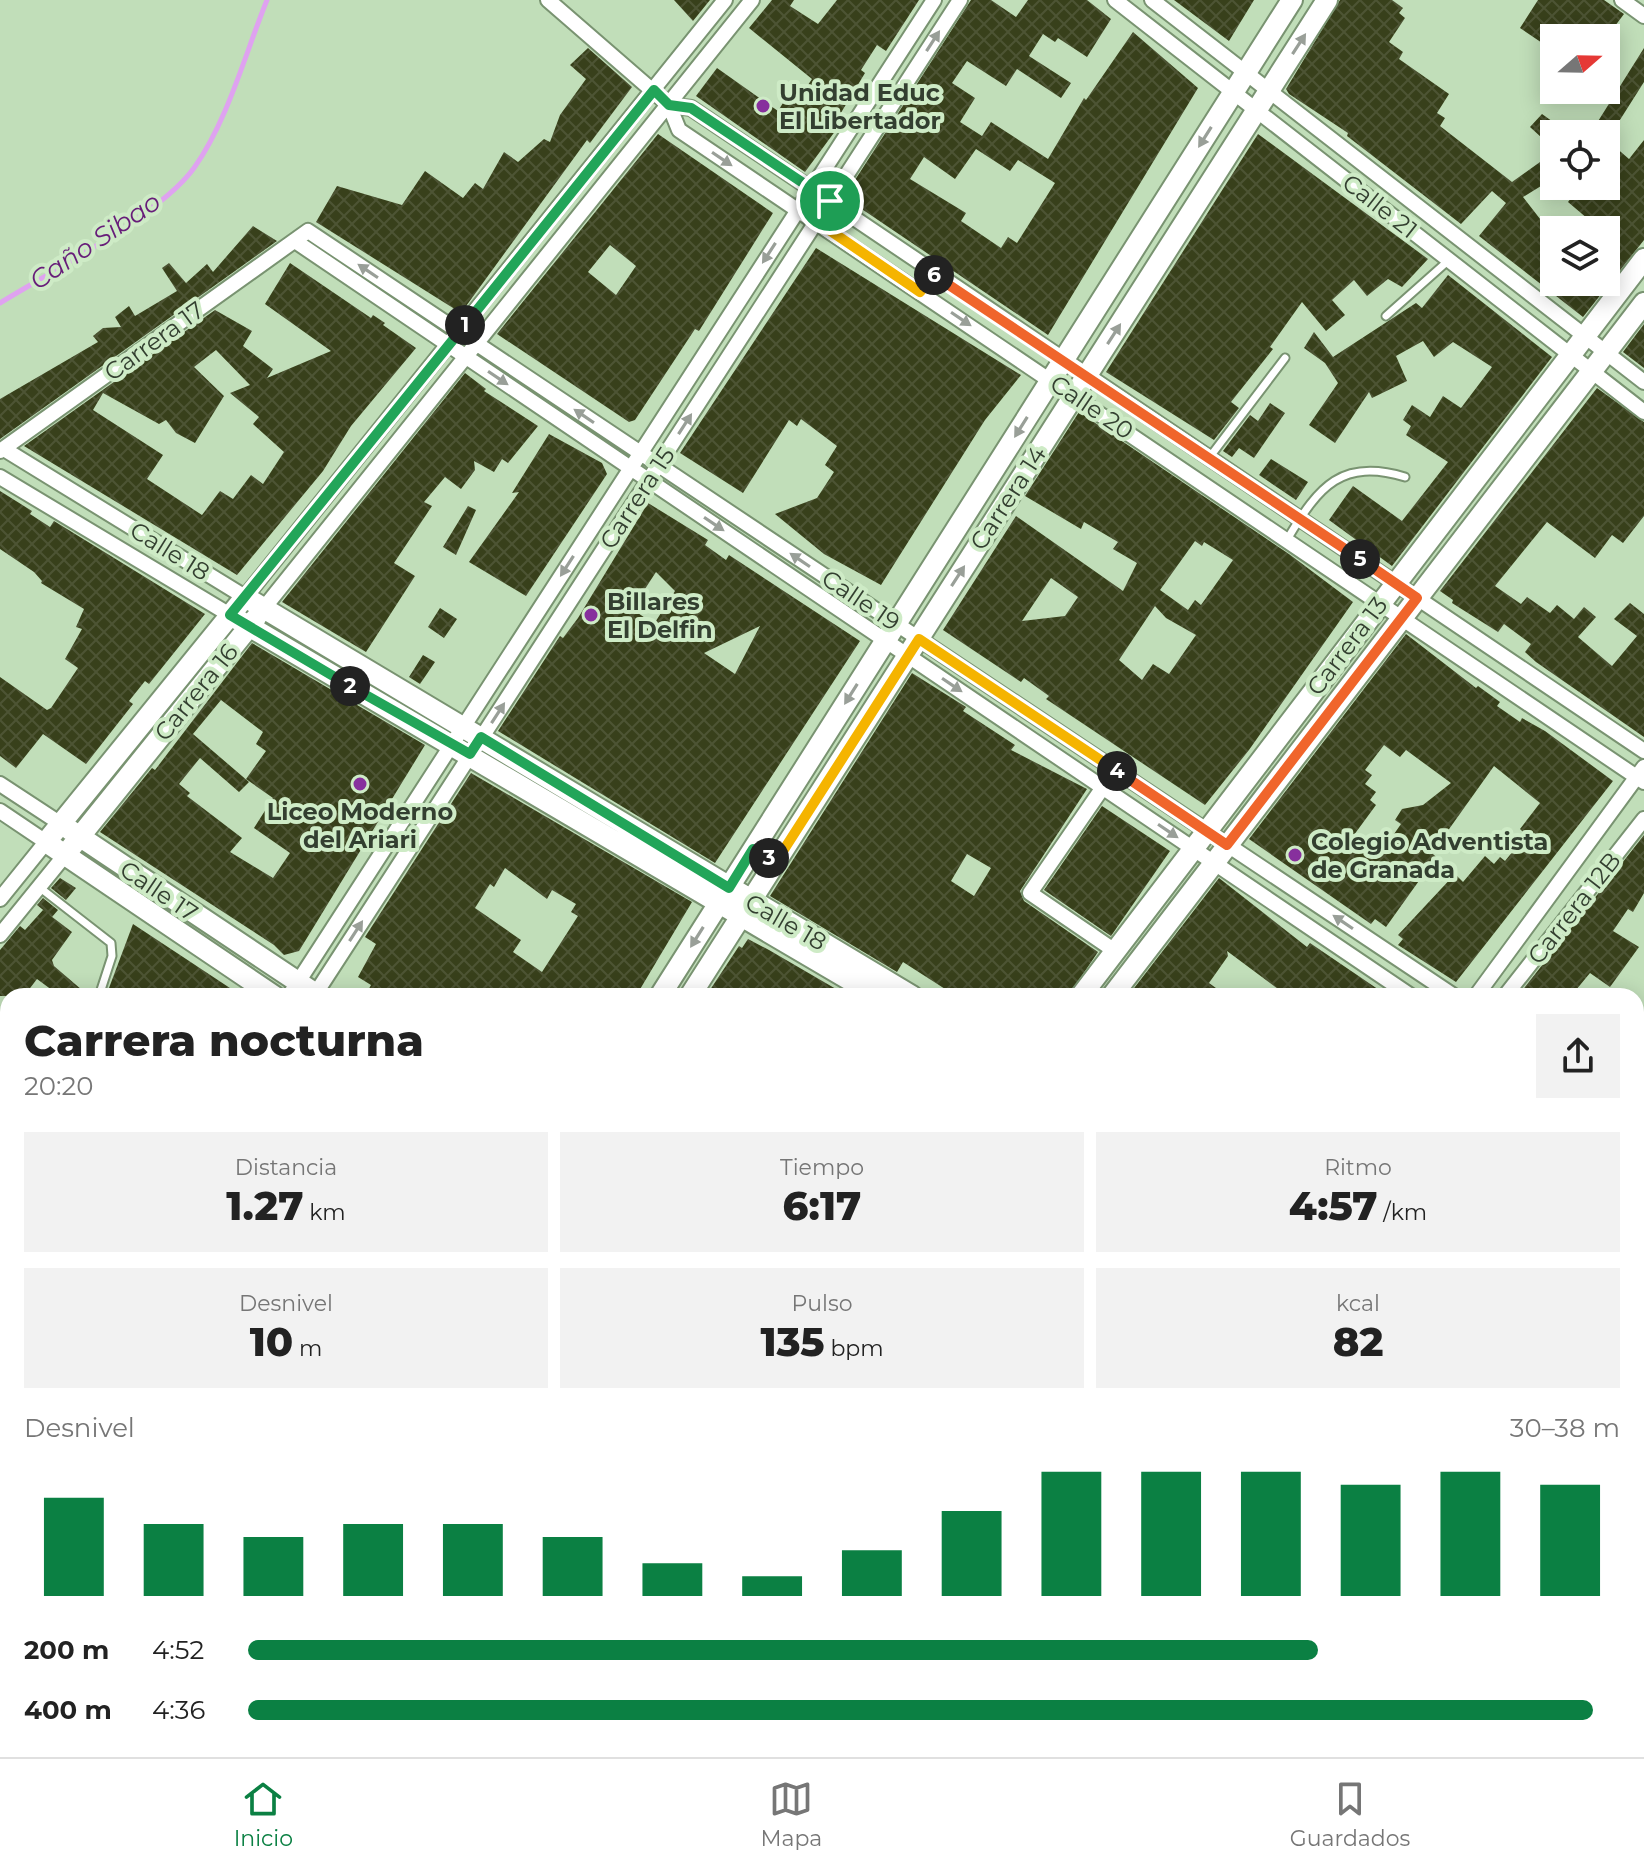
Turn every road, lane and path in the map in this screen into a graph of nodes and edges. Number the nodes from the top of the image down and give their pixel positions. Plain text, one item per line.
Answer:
1 (548, 0) edge
2 (725, 0) edge
3 (752, 0) edge
4 (934, 0) edge
5 (960, 0) edge
6 (1115, 0) edge
7 (1152, 0) edge
8 (1292, 0) edge
9 (1327, 0) edge
10 (1622, 0) edge
11 (1644, 16) edge
12 (1245, 73) junction
13 (654, 90) junction
14 (1269, 91) junction
15 (1233, 92) junction
16 (669, 105) junction
17 (1256, 110) junction
18 (811, 190) junction
19 (830, 201) junction
20 (560, 208) junction
21 (797, 210) junction
22 (816, 221) junction
23 (576, 224) junction
24 (308, 231) joint
25 (295, 241) junction
26 (530, 245) junction
27 (1644, 259) edge
28 (546, 260) junction
29 (1449, 260) junction
30 (932, 274) junction
31 (920, 292) junction
32 (1644, 303) edge
33 (1386, 316) dead end
34 (459, 333) junction
35 (1585, 336) junction
36 (449, 345) junction
37 (478, 345) junction
38 (709, 347) junction
39 (1606, 352) junction
40 (1570, 355) junction
41 (468, 357) junction
42 (728, 357) junction
43 (1285, 358) dead end
44 (1064, 360) junction
45 (1591, 371) junction
46 (1087, 375) junction
47 (1051, 379) junction
48 (1644, 382) edge
49 (1074, 395) junction
50 (1644, 412) edge
51 (2, 450) edge
52 (640, 454) junction
53 (1209, 458) junction
54 (658, 465) junction
55 (631, 468) junction
56 (0, 477) edge
57 (1405, 477) dead end
58 (649, 480) junction
59 (1299, 519) junction
60 (755, 530) junction
61 (1288, 538) junction
62 (745, 545) junction
63 (1395, 583) junction
64 (245, 597) junction
65 (1417, 598) junction
66 (1381, 601) junction
67 (264, 608) junction
68 (230, 615) junction
69 (1403, 617) junction
70 (250, 626) junction
71 (891, 632) junction
72 (913, 647) junction
73 (1042, 721) junction
74 (457, 737) junction
75 (1030, 738) junction
76 (476, 746) junction
77 (819, 746) junction
78 (1644, 751) edge
79 (841, 760) junction
80 (1115, 770) junction
81 (1642, 775) edge
82 (0, 784) edge
83 (1103, 788) junction
84 (0, 811) edge
85 (1644, 819) edge
86 (61, 824) junction
87 (1206, 831) junction
88 (79, 837) junction
89 (46, 842) junction
90 (1227, 845) junction
91 (1193, 848) junction
92 (753, 849) junction
93 (65, 855) junction
94 (776, 862) junction
95 (1214, 862) junction
96 (39, 887) junction
97 (724, 896) junction
98 (0, 899) edge
99 (746, 909) junction
100 (203, 920) junction
101 (0, 935) edge
102 (186, 936) junction
103 (1369, 939) junction
104 (1115, 951) junction
105 (1359, 960) junction
106 (102, 988) edge
107 (262, 988) edge
108 (300, 988) edge
109 (310, 988) edge
110 (310, 988) edge
111 (665, 988) edge
112 (695, 988) edge
113 (865, 988) edge
114 (897, 988) edge
115 (1087, 988) edge
116 (1118, 988) edge
117 (1399, 988) edge
118 (1442, 988) edge
119 (1482, 988) edge
120 (1511, 988) edge

1 - 13 street, Calle 20
2 - 13 street, Carrera 16
3 - 16 street, Carrera 16
4 - 18 street, Carrera 15
19 -> 5 street, Carrera 15
6 - 15 street, Calle 21
7 - 12 street, Calle 21
8 - 12 street, Carrera 14
14 -> 9 street, Carrera 14
10 - 11 street
12 - 14 street, Calle 21
12 - 15 street, Carrera 14
13 - 16 street, Calle 20
13 - 20 street, Carrera 16
14 - 17 street, Carrera 14
14 - 35 street, Calle 21
15 - 17 street, Calle 21
15 -> 44 street, Carrera 14
16 - 18 street, Calle 20
16 -> 21 street, Calle 20
16 - 23 street, Carrera 16
17 - 29 street, Calle 21
46 -> 17 street, Carrera 14
18 - 19 street, Calle 20
18 - 21 street, Carrera 15
19 - 22 street, Carrera 15
19 - 30 street, Calle 20
20 - 23 street
20 - 26 street, Carrera 16
21 - 22 street, Calle 20
21 -> 38 street, Carrera 15
22 - 31 street, Calle 20
22 - 42 street, Carrera 15
23 - 28 street, Carrera 16
24 - 25 street, Carrera 17
34 -> 24 street, Calle 19
25 - 36 street, Calle 19
25 - 51 street, Carrera 17
26 - 28 street
26 - 34 street, Carrera 16
27 - 35 street, Carrera 13
28 - 37 street, Carrera 16
29 - 33 lane
29 - 40 street, Calle 21
30 - 31 street
30 - 44 street, Calle 20
31 -> 47 street, Calle 20
32 - 39 street, Carrera 13
34 - 36 street, Carrera 16
34 - 37 street, Calle 19
35 - 39 street, Calle 21
35 - 40 street, Carrera 13
36 - 41 street, Calle 19
36 - 64 street, Carrera 16
37 - 41 street, Carrera 16
52 -> 37 street, Calle 19
38 - 42 street
38 - 52 street, Carrera 15
39 - 45 street, Carrera 13
39 - 48 street, Calle 21
40 - 45 street, Calle 21
40 - 63 street, Carrera 13
41 -> 55 street, Calle 19
41 - 67 street, Carrera 16
54 -> 42 street, Carrera 15
43 - 53 lane
44 - 46 street, Calle 20
44 - 47 street, Carrera 14
45 - 50 street, Calle 21
45 - 65 street, Carrera 13
46 - 49 street, Carrera 14
46 - 53 street, Calle 20
47 - 49 street, Calle 20
47 -> 71 street, Carrera 14
49 - 61 street, Calle 20
72 -> 49 street, Carrera 14
51 - 64 street, Calle 18
52 - 54 street, Calle 19
52 - 55 street, Carrera 15
53 - 59 street, Calle 20
54 - 58 street, Carrera 15
54 - 60 street, Calle 19
55 - 58 street, Calle 19
55 -> 74 street, Carrera 15
56 - 68 street, Calle 18
57 - 59 lane
58 -> 62 street, Calle 19
76 -> 58 street, Carrera 15
59 - 61 lane
59 - 63 street, Calle 20
60 - 62 street
71 -> 60 street, Calle 19
61 - 66 street, Calle 20
62 - 71 street, Calle 19
63 - 65 street, Calle 20
63 - 66 street, Carrera 13
64 - 67 street, Calle 18
64 - 68 street, Carrera 16
65 - 69 street, Carrera 13
65 - 78 street, Calle 20
66 - 69 street, Calle 20
66 - 87 street, Carrera 13
67 - 70 street, Carrera 16
67 - 74 street, Calle 18
68 - 70 street, Calle 18
68 - 86 street, Carrera 16
69 - 81 street, Calle 20
69 - 90 street, Carrera 13
70 - 74 street, Calle 18
70 - 88 street, Carrera 16
71 - 72 street, Calle 19
71 -> 77 street, Carrera 14
72 - 73 street, Calle 19
72 -> 75 street, Calle 19
72 - 79 street, Carrera 14
73 - 75 street
73 - 80 street, Calle 19
74 - 76 street, Calle 18
74 - 109 street, Carrera 15
75 - 83 street, Calle 19
76 - 97 street, Calle 18
110 -> 76 street, Carrera 15
77 - 79 street
77 - 92 street, Carrera 14
79 - 94 street, Carrera 14
80 - 83 street
80 - 87 street, Calle 19
81 - 119 street, Carrera 12B
82 - 86 street, Calle 17
83 -> 91 street, Calle 19
83 - 104 street
84 - 89 street, Calle 17
85 - 120 street, Carrera 12B
86 - 88 street, Calle 17
86 - 89 street, Carrera 16
87 - 90 street, Calle 19
87 - 91 street, Carrera 13
88 - 93 street, Carrera 16
88 - 100 street, Calle 17
89 - 93 street, Calle 17
89 - 98 street, Carrera 16
90 - 95 street, Carrera 13
103 -> 90 street, Calle 19
91 - 95 street, Calle 19
91 - 104 street, Carrera 13
92 - 94 street
92 - 97 street, Carrera 14
93 - 96 street, Carrera 16
93 - 102 street, Calle 17
94 - 99 street, Carrera 14
95 - 105 street, Calle 19
95 - 116 street, Carrera 13
96 - 101 street, Carrera 16
96 - 106 lane
97 - 99 street, Calle 18
97 -> 111 street, Carrera 14
99 - 112 street, Carrera 14
99 - 113 street, Calle 18
99 - 114 street, Calle 18
100 - 102 street
100 - 108 street, Calle 17
102 - 107 street, Calle 17
103 - 105 street
103 - 118 street, Calle 19
104 - 115 street, Carrera 13
105 - 117 street, Calle 19

